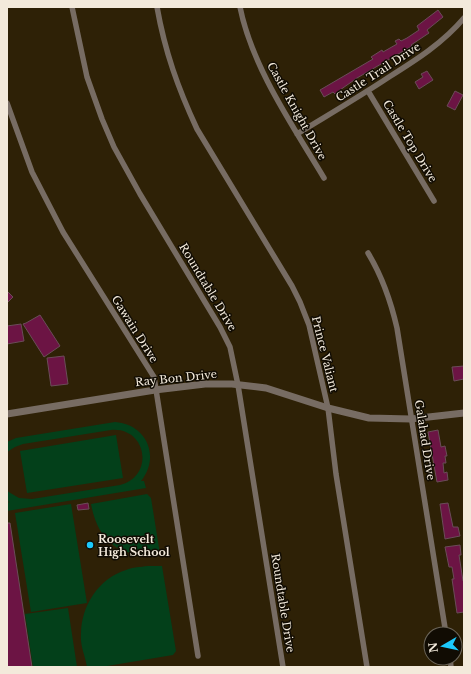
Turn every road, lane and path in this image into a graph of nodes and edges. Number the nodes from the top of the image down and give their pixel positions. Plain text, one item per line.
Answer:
1 (72, 7) edge
2 (157, 7) edge
3 (240, 7) edge
4 (464, 18) edge
5 (368, 91) junction
6 (7, 103) edge
7 (297, 134) junction
8 (324, 178) dead end
9 (434, 201) dead end
10 (368, 253) dead end
11 (238, 385) junction
12 (155, 390) junction
13 (328, 408) junction
14 (464, 413) edge
15 (7, 414) edge
16 (411, 419) junction
17 (445, 626) edge
18 (198, 656) dead end
19 (284, 667) edge
20 (367, 667) edge

1 - 11 street, Roundtable Drive
2 - 13 street, Prince Valiant
3 - 7 street, Castle Knight Drive
4 - 5 street, Castle Trail Drive
5 - 7 street, Castle Trail Drive
5 - 9 street, Castle Top Drive
6 - 12 street, Gawain Drive
7 - 8 street, Castle Knight Drive
10 - 16 street, Galahad Drive
11 - 12 street, Ray Bon Drive
11 - 13 street, Ray Bon Drive
11 - 19 street, Roundtable Drive
12 - 15 street, Ray Bon Drive
12 - 18 street, Gawain Drive
13 - 16 street, Ray Bon Drive
13 - 20 street, Prince Valiant
14 - 16 street, Ray Bon Drive
16 - 17 street, Galahad Drive

